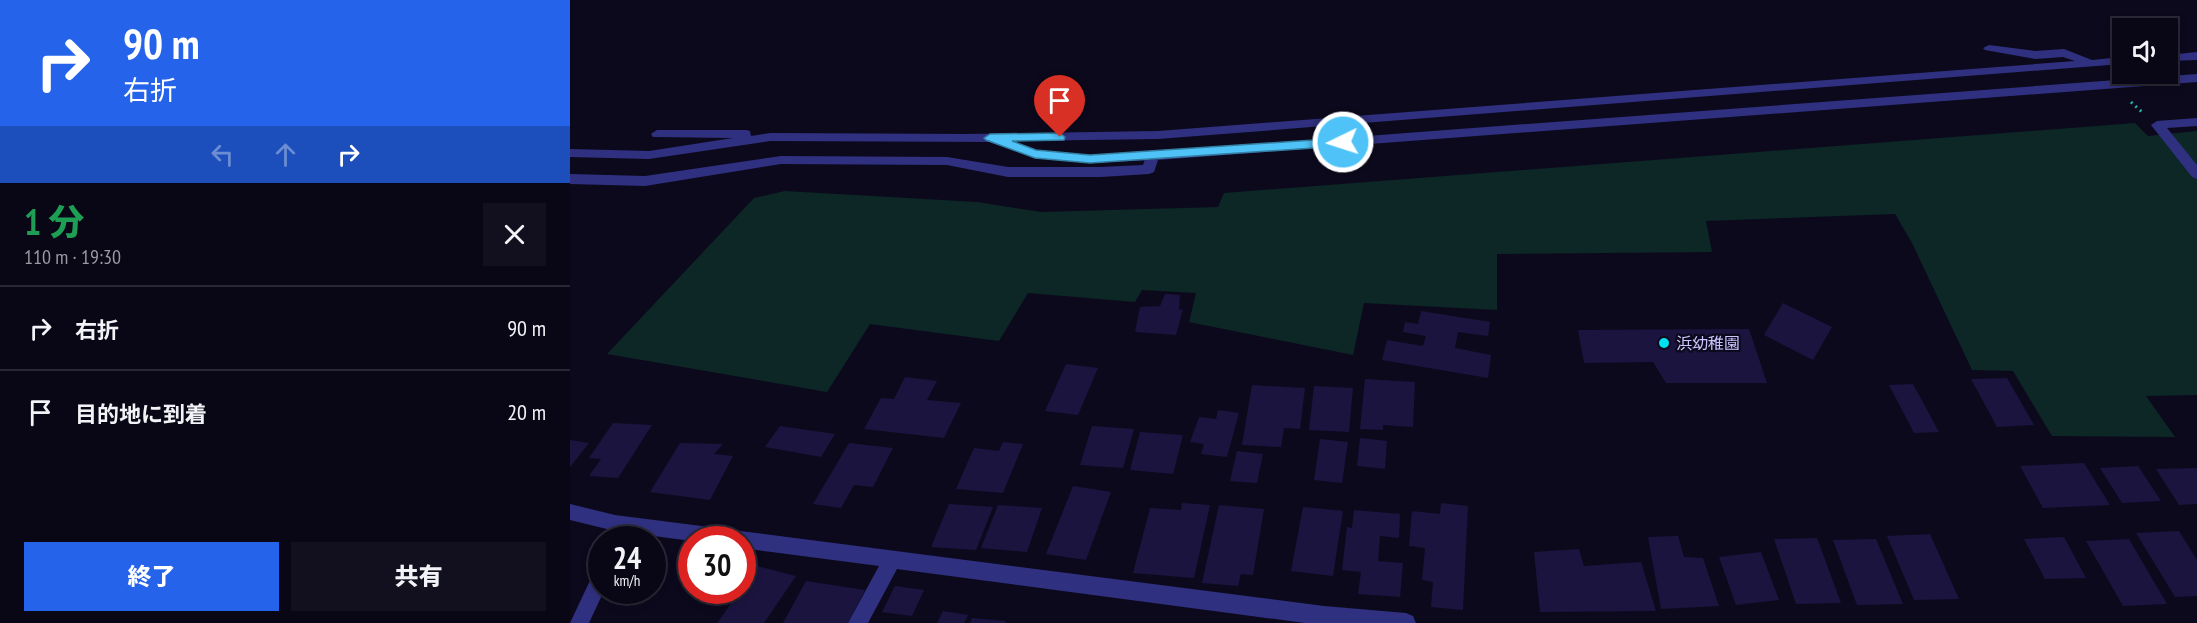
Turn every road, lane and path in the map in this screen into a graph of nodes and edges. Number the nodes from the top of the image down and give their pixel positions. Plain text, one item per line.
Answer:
1 (1989, 48) dead end
2 (2197, 56) edge
3 (2178, 57) edge
4 (2112, 63) edge
5 (2093, 64) junction
6 (2197, 78) edge
7 (2197, 122) edge
8 (657, 134) dead end
9 (770, 136) junction
10 (990, 138) junction
11 (570, 153) edge
12 (1152, 156) junction
13 (2197, 174) edge
14 (570, 179) edge
15 (570, 512) edge
16 (606, 526) edge
17 (666, 537) edge
18 (892, 560) junction
19 (588, 604) edge
20 (1324, 619) edge
21 (579, 623) edge
22 (858, 623) edge
23 (1406, 623) edge

1 - 5 street
2 - 3 street
4 - 5 street
5 - 10 street
6 - 12 street
7 - 13 street
8 - 9 street
9 - 10 street
9 - 11 street
10 - 12 street
12 - 14 street
15 - 16 street
17 - 18 street
18 - 20 street
18 - 22 street
19 - 21 street
20 - 23 street

